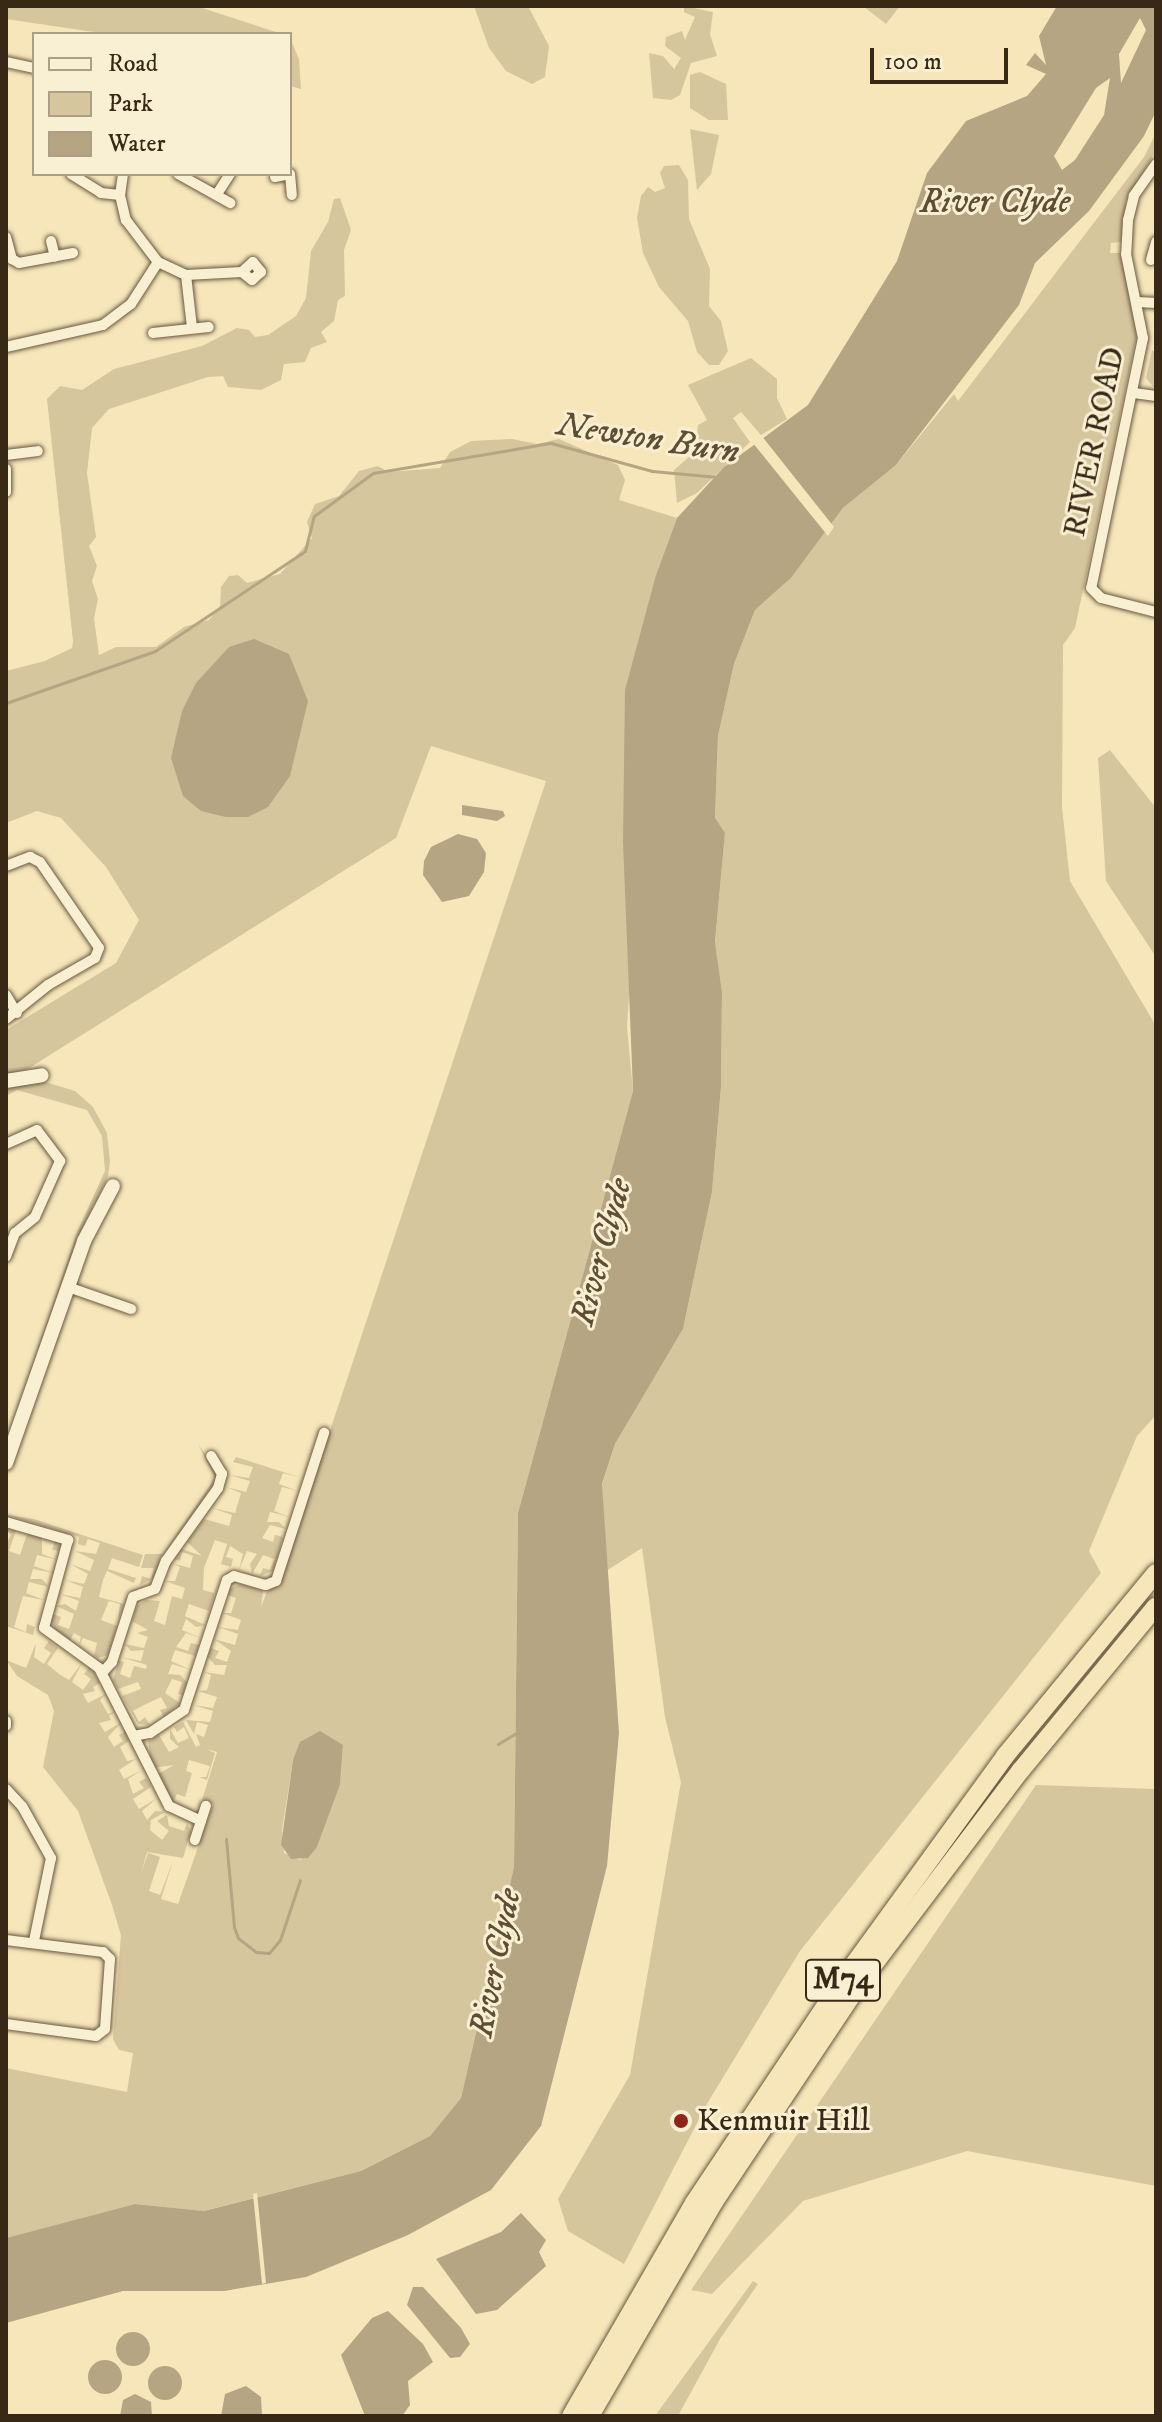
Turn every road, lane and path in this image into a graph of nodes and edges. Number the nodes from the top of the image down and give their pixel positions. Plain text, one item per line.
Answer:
1 (6, 62) edge
2 (32, 68) edge
3 (1156, 164) edge
4 (74, 176) edge
5 (123, 176) edge
6 (182, 176) edge
7 (229, 176) edge
8 (280, 176) edge
9 (290, 176) edge
10 (275, 177) dead end
11 (217, 194) junction
12 (120, 195) junction
13 (292, 195) dead end
14 (230, 203) dead end
15 (6, 237) edge
16 (51, 241) dead end
17 (1156, 242) edge
18 (73, 253) dead end
19 (55, 257) junction
20 (1151, 260) dead end
21 (158, 262) junction
22 (242, 272) dead end
23 (186, 275) junction
24 (1138, 302) junction
25 (1156, 303) edge
26 (209, 327) dead end
27 (192, 328) junction
28 (153, 333) dead end
29 (6, 347) edge
30 (1134, 393) junction
31 (1156, 396) edge
32 (38, 451) dead end
33 (6, 455) edge
34 (6, 469) edge
35 (6, 492) edge
36 (1156, 612) edge
37 (6, 866) edge
38 (6, 995) edge
39 (17, 1013) junction
40 (6, 1019) edge
41 (42, 1075) dead end
42 (6, 1081) edge
43 (6, 1144) edge
44 (113, 1186) dead end
45 (6, 1256) edge
46 (68, 1287) junction
47 (131, 1309) dead end
48 (324, 1433) dead end
49 (11, 1435) edge
50 (211, 1456) dead end
51 (6, 1463) edge
52 (6, 1522) edge
53 (1156, 1573) edge
54 (1156, 1606) edge
55 (102, 1673) junction
56 (134, 1736) junction
57 (6, 1789) edge
58 (206, 1806) dead end
59 (201, 1821) junction
60 (195, 1840) dead end
61 (6, 1940) edge
62 (34, 1941) junction
63 (6, 2024) edge
64 (571, 2416) edge
65 (590, 2416) edge

1 - 2 street
3 - 24 street, RIVER ROAD
4 - 12 street
5 - 12 street
6 - 11 street
7 - 11 street
8 - 10 street
9 - 13 street
11 - 14 street
12 - 21 street
15 - 19 street
16 - 19 street
17 - 20 street
18 - 19 street
21 - 23 street
21 - 29 street
22 - 23 street
23 - 27 street
24 - 25 street
24 - 30 street, RIVER ROAD
26 - 27 street
27 - 28 street
30 - 31 street
30 - 36 street, RIVER ROAD
32 - 33 street
34 - 35 street
37 - 39 street
38 - 39 street
39 - 40 street
41 - 42 street
43 - 45 street
44 - 46 street
46 - 47 street
46 - 49 street
48 - 56 street
49 - 51 street
50 - 55 street
52 - 55 street
53 - 64 highway, M74
54 - 65 highway, M74
55 - 56 street
56 - 59 street
57 - 62 street
58 - 59 street
59 - 60 street
61 - 62 street
62 - 63 street

